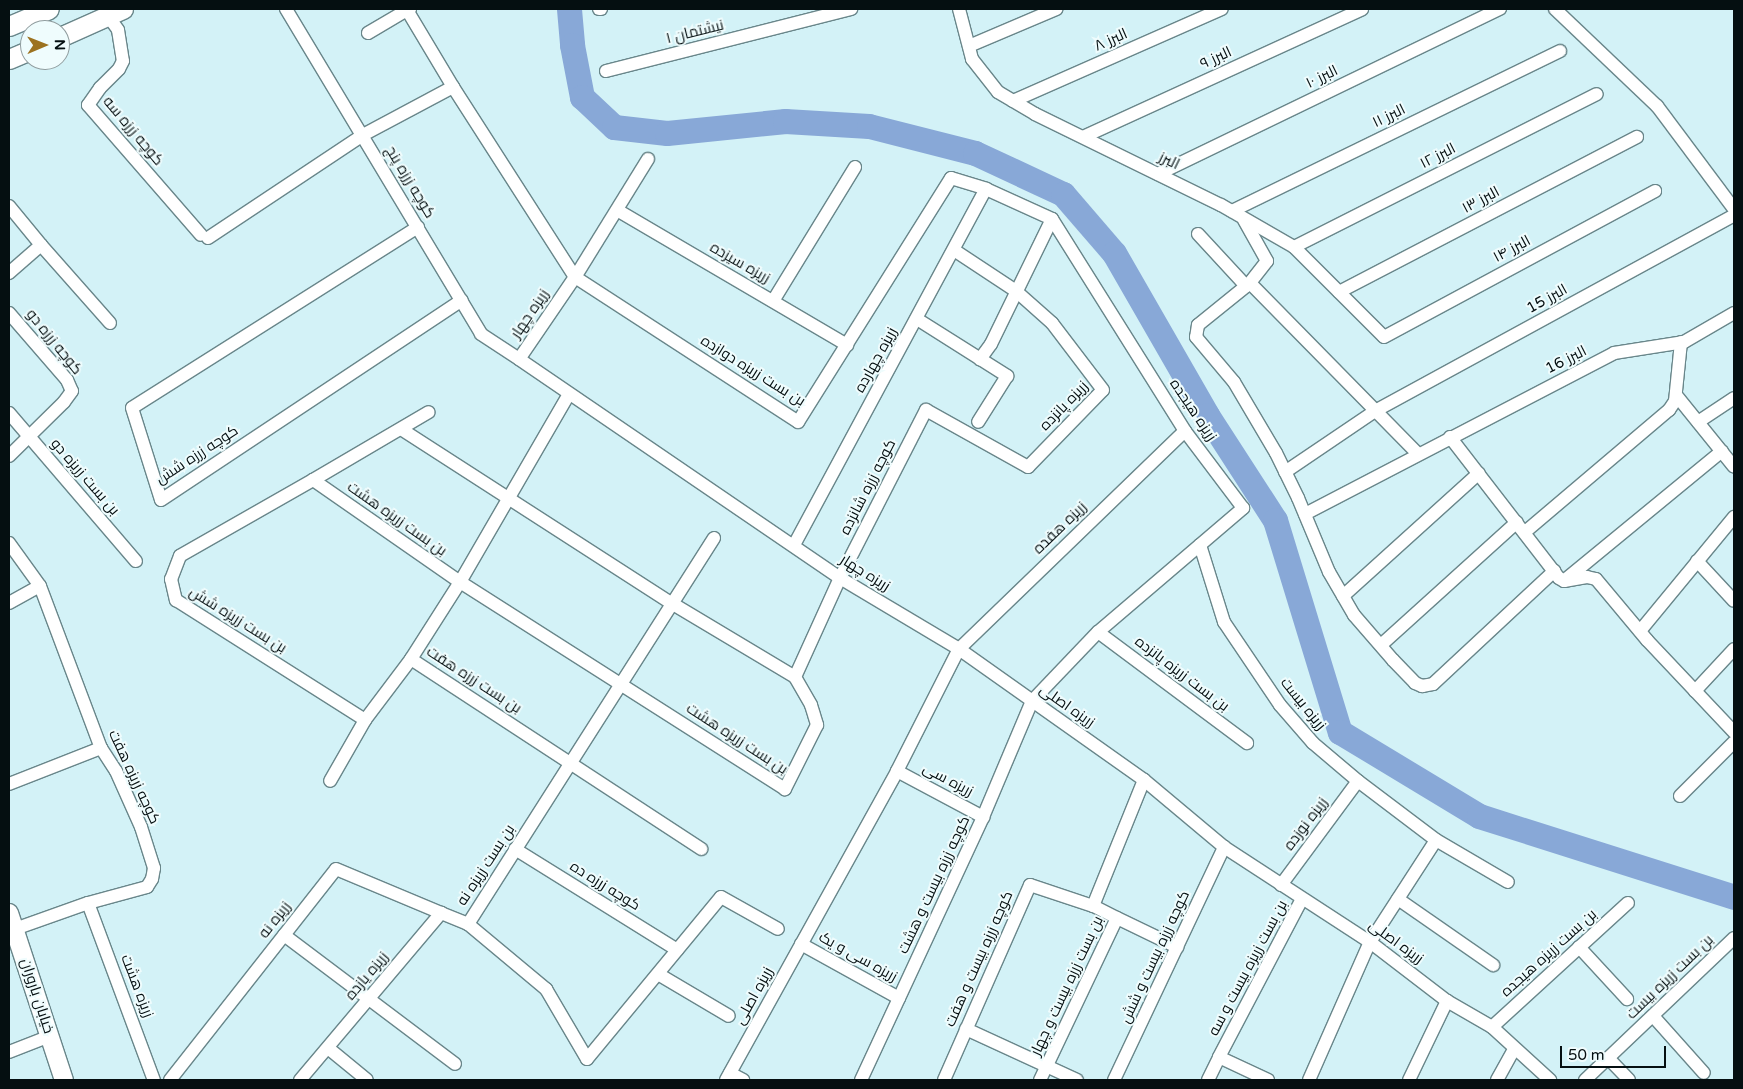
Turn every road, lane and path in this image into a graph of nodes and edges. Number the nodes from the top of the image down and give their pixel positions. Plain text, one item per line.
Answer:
1 (49, 9) edge
2 (286, 9) edge
3 (409, 9) edge
4 (851, 9) edge
5 (958, 9) edge
6 (1056, 9) edge
7 (1222, 9) edge
8 (1362, 9) edge
9 (1500, 9) edge
10 (1555, 9) edge
11 (116, 12) edge
12 (9, 26) edge
13 (70, 33) edge
14 (368, 33) dead end
15 (969, 46) junction
16 (1560, 51) dead end
17 (606, 72) dead end
18 (453, 87) junction
19 (1597, 94) dead end
20 (1013, 101) junction
21 (363, 135) junction
22 (1083, 137) junction
23 (1637, 137) dead end
24 (648, 159) dead end
25 (855, 167) dead end
26 (1158, 174) junction
27 (986, 190) junction
28 (1655, 191) dead end
29 (9, 206) edge
30 (1734, 209) edge
31 (617, 210) junction
32 (1237, 214) junction
33 (1734, 215) edge
34 (1052, 219) junction
35 (418, 227) junction
36 (1198, 234) dead end
37 (41, 245) junction
38 (1294, 246) junction
39 (954, 250) junction
40 (9, 273) edge
41 (575, 277) junction
42 (1248, 285) junction
43 (1016, 292) junction
44 (1340, 292) junction
45 (462, 300) junction
46 (773, 301) junction
47 (9, 313) edge
48 (1734, 313) edge
49 (917, 319) junction
50 (110, 324) dead end
51 (1384, 336) joint
52 (1681, 342) junction
53 (847, 345) junction
54 (519, 359) junction
55 (980, 359) junction
56 (569, 394) junction
57 (1676, 395) junction
58 (1734, 398) edge
59 (926, 410) joint
60 (1375, 411) junction
61 (429, 412) dead end
62 (9, 414) edge
63 (978, 422) dead end
64 (1698, 422) junction
65 (401, 429) junction
66 (1185, 431) junction
67 (30, 437) junction
68 (1450, 437) junction
69 (1722, 451) junction
70 (1417, 453) junction
71 (9, 456) edge
72 (1734, 467) edge
73 (1285, 472) junction
74 (1478, 473) junction
75 (313, 480) junction
76 (509, 499) junction
77 (1305, 514) junction
78 (1734, 517) edge
79 (1521, 527) junction
80 (714, 538) dead end
81 (9, 543) edge
82 (794, 545) junction
83 (1200, 545) junction
84 (136, 561) dead end
85 (1697, 561) junction
86 (1554, 571) junction
87 (840, 578) junction
88 (1564, 581) junction
89 (460, 582) junction
90 (40, 586) junction
91 (1343, 596) junction
92 (1734, 601) edge
93 (9, 603) edge
94 (673, 604) junction
95 (1098, 632) junction
96 (1640, 632) junction
97 (1381, 645) junction
98 (959, 649) junction
99 (1734, 649) edge
100 (411, 659) junction
101 (795, 676) junction
102 (621, 684) junction
103 (1694, 691) junction
104 (1032, 701) junction
105 (366, 720) junction
106 (1734, 732) edge
107 (1734, 742) edge
108 (1247, 743) dead end
109 (101, 748) junction
110 (571, 762) junction
111 (897, 771) junction
112 (1144, 780) junction
113 (1358, 781) junction
114 (330, 782) dead end
115 (9, 784) edge
116 (1680, 796) dead end
117 (983, 818) junction
118 (1436, 840) junction
119 (1224, 847) junction
120 (701, 848) dead end
121 (516, 849) junction
122 (1508, 882) dead end
123 (1281, 886) junction
124 (1302, 899) junction
125 (1398, 899) junction
126 (88, 903) junction
127 (1628, 903) dead end
128 (1093, 906) junction
129 (441, 913) junction
130 (1117, 918) junction
131 (11, 924) edge
132 (468, 924) junction
133 (778, 929) dead end
134 (284, 935) junction
135 (1734, 938) edge
136 (1370, 942) junction
137 (801, 944) junction
138 (1177, 947) junction
139 (1579, 947) junction
140 (677, 950) junction
141 (1493, 965) dead end
142 (658, 974) junction
143 (899, 998) junction
144 (1627, 999) dead end
145 (368, 1000) junction
146 (1447, 1001) junction
147 (729, 1016) dead end
148 (1653, 1016) junction
149 (1492, 1027) junction
150 (966, 1029) junction
151 (50, 1036) junction
152 (328, 1048) junction
153 (1514, 1049) junction
154 (9, 1052) edge
155 (1219, 1057) junction
156 (1608, 1058) junction
157 (455, 1064) dead end
158 (1047, 1066) junction
159 (1704, 1073) dead end
160 (728, 1076) edge
161 (64, 1080) edge
162 (154, 1080) edge
163 (170, 1080) edge
164 (300, 1080) edge
165 (367, 1080) edge
166 (743, 1080) edge
167 (861, 1080) edge
168 (944, 1080) edge
169 (1040, 1080) edge
170 (1077, 1080) edge
171 (1114, 1080) edge
172 (1208, 1080) edge
173 (1268, 1080) edge
174 (1309, 1080) edge
175 (1408, 1080) edge
176 (1497, 1080) edge
177 (1550, 1080) edge
178 (1585, 1080) edge
179 (1629, 1080) edge

1 - 12 main road
2 - 21 street, کوچه زرزه پنج
3 - 14 street
3 - 18 street
4 - 17 street, نيشتمان ۱
5 - 15 street, البرز
6 - 15 street
7 - 20 street, البرز ۸
8 - 22 street, البرز ۹
9 - 26 street, البرز ۱۰
10 - 30 street
11 - 13 main road
11 - 21 street, کوچه زرزه سه
15 - 20 street, البرز
16 - 32 street, البرز ۱۱
18 - 21 street
18 - 41 street
19 - 38 street, البرز ۱۲
20 - 22 street, البرز
21 - 35 street, کوچه زرزه پنج
22 - 26 street, البرز
23 - 44 street, البرز ۱۳
24 - 31 street
25 - 46 street
26 - 32 street, البرز
27 - 34 street, بن بست زریزه دوازده
27 - 39 street, زریزه چهارده
27 - 53 street, بن بست زریزه دوازده
28 - 51 street, البرز ۱۴
29 - 37 street
31 - 41 street
31 - 46 street, زریزه سیزده
32 - 38 street, البرز
32 - 42 street
33 - 60 street, البرز 15
34 - 43 street
34 - 66 street, زریزه هیجده
35 - 45 street, کوچه زرزه پنج
35 - 45 street, کوچه زرزه شش
36 - 42 street
37 - 40 street
37 - 50 street
38 - 44 street, البرز
39 - 43 street, زریزه پانزده
39 - 49 street, زریزه چهارده
41 - 53 street, بن بست زریزه دوازده
41 - 54 street, زریزه چهار
42 - 60 street
42 - 73 street
43 - 55 street
43 - 59 street, زریزه پانزده
44 - 51 street, البرز
45 - 54 street, کوچه زرزه پنج
46 - 53 street, زریزه سیزده
47 - 67 street, کوچه زرزه دو
48 - 52 street, البرز 16
49 - 55 street
49 - 82 street, زریزه چهارده
52 - 57 street
52 - 68 street, البرز 16
54 - 56 street, زریزه چهار
55 - 63 street
56 - 76 street, بن بست زرزه هفت
56 - 82 street, زریزه چهار
57 - 64 street
57 - 79 street
58 - 64 street
59 - 87 street, کوچه زرزه شانزده
60 - 70 street
60 - 73 street, البرز 15
61 - 65 street, بن بست زریزه هشت
62 - 67 street, بن بست زریزه دو
64 - 69 street
65 - 75 street, بن بست زریزه هشت
65 - 76 street
66 - 83 street, زریزه هیجده
66 - 98 street, زریزه هفده
67 - 71 street
67 - 84 street, بن بست زریزه دو
68 - 70 street, البرز 16
68 - 74 street
69 - 72 street
69 - 88 street
70 - 77 street, البرز 16
73 - 77 street
74 - 79 street
74 - 91 street
75 - 89 street, بن بست زریزه هشت
75 - 105 street, بن بست زریزه شش
76 - 89 street, بن بست زرزه هفت
76 - 94 street
77 - 91 street
78 - 85 street
79 - 86 street
79 - 97 street
80 - 94 street, بن بست زریزه نه
81 - 90 street, کوچه زریزه هفت
82 - 87 street, زریزه چهار
83 - 95 street, زریزه هیجده
83 - 113 street, زریزه بیست
85 - 92 street
85 - 96 street
86 - 88 street
86 - 97 street
87 - 98 street, زریزه چهار
87 - 101 street, کوچه زرزه شانزده
88 - 96 street
89 - 100 street, بن بست زرزه هفت
89 - 102 street, بن بست زریزه هشت
90 - 93 street
90 - 109 street, کوچه زریزه هفت
91 - 97 street
94 - 101 street
94 - 102 street, بن بست زریزه نه
95 - 104 street, زریزه هیجده
95 - 108 street, بن بست زریزه پانزده
96 - 103 street
98 - 104 street, زریزه اصلی
98 - 111 street, زریزه اصلی
99 - 103 street
100 - 105 street
100 - 110 street, بن بست زرزه هفت
101 - 102 street, بن بست زریزه هشت
102 - 110 street, بن بست زریزه نه
103 - 106 street
104 - 112 street, زریزه اصلی
104 - 117 street, کوچه زرزه بیست و هشت
105 - 114 street
107 - 116 street
109 - 115 street
109 - 126 street, کوچه زریزه هفت
110 - 120 street, بن بست زرزه هفت
110 - 121 street, بن بست زریزه نه
111 - 117 street, زریزه سی
111 - 137 street, زریزه اصلی
112 - 119 street, زریزه اصلی
112 - 128 street, بن بست زرزه بیست و چهار
113 - 118 street, زریزه بیست
113 - 123 street, زریزه نوزده
117 - 143 street, کوچه زرزه بیست و هشت
118 - 122 street, زریزه بیست
118 - 125 street
119 - 123 street, زریزه اصلی
119 - 138 street, کوچه زرزه بیست و شش
121 - 132 street, بن بست زریزه نه
121 - 140 street, کوچه زرزه ده
123 - 124 street, زریزه اصلی
124 - 136 street, زریزه اصلی
124 - 155 street, بن بست زریزه بیست و سه
125 - 136 street
125 - 141 street
126 - 131 street, کوچه زریزه هفت
126 - 162 street, زریزه هشت
127 - 139 street, بن بست زریزه هیجده
128 - 130 street, بن بست زرزه بیست و چهار
128 - 150 street, کوچه زرزه بیست و هفت
129 - 132 street
129 - 134 street, زریزه نه
129 - 145 street, زریزه یازده
130 - 138 street
130 - 158 street, بن بست زرزه بیست و چهار
131 - 151 main road, خیابان باروران
132 - 142 street, بن بست زریزه نه
133 - 140 street, بن بست زریزه نه
134 - 145 street
134 - 163 street, زریزه نه
135 - 148 street, بن بست زریزه بیست
136 - 146 street, زریزه اصلی
136 - 174 street
137 - 143 street, زریزه سی و یک
137 - 160 street, زریزه اصلی
138 - 171 street, کوچه زرزه بیست و شش
139 - 144 street
139 - 149 street, بن بست زریزه هیجده
140 - 142 street, بن بست زریزه نه
142 - 147 street
143 - 167 street, کوچه زرزه بیست و هشت
145 - 152 street, زریزه یازده
145 - 157 street
146 - 149 street, زریزه اصلی
146 - 175 street
148 - 156 street, بن بست زریزه بیست
148 - 159 street
149 - 153 street, زریزه اصلی
150 - 158 street
150 - 168 street, کوچه زرزه بیست و هفت
151 - 154 street
151 - 161 main road, خیابان باروران
152 - 164 street, زریزه یازده
152 - 165 street
153 - 176 street
153 - 177 street, زریزه اصلی
155 - 172 street
155 - 173 street, بن بست زریزه بیست و سه
156 - 178 street, بن بست زریزه بیست
156 - 179 street
158 - 169 street, بن بست زرزه بیست و چهار
158 - 170 street
160 - 166 street

